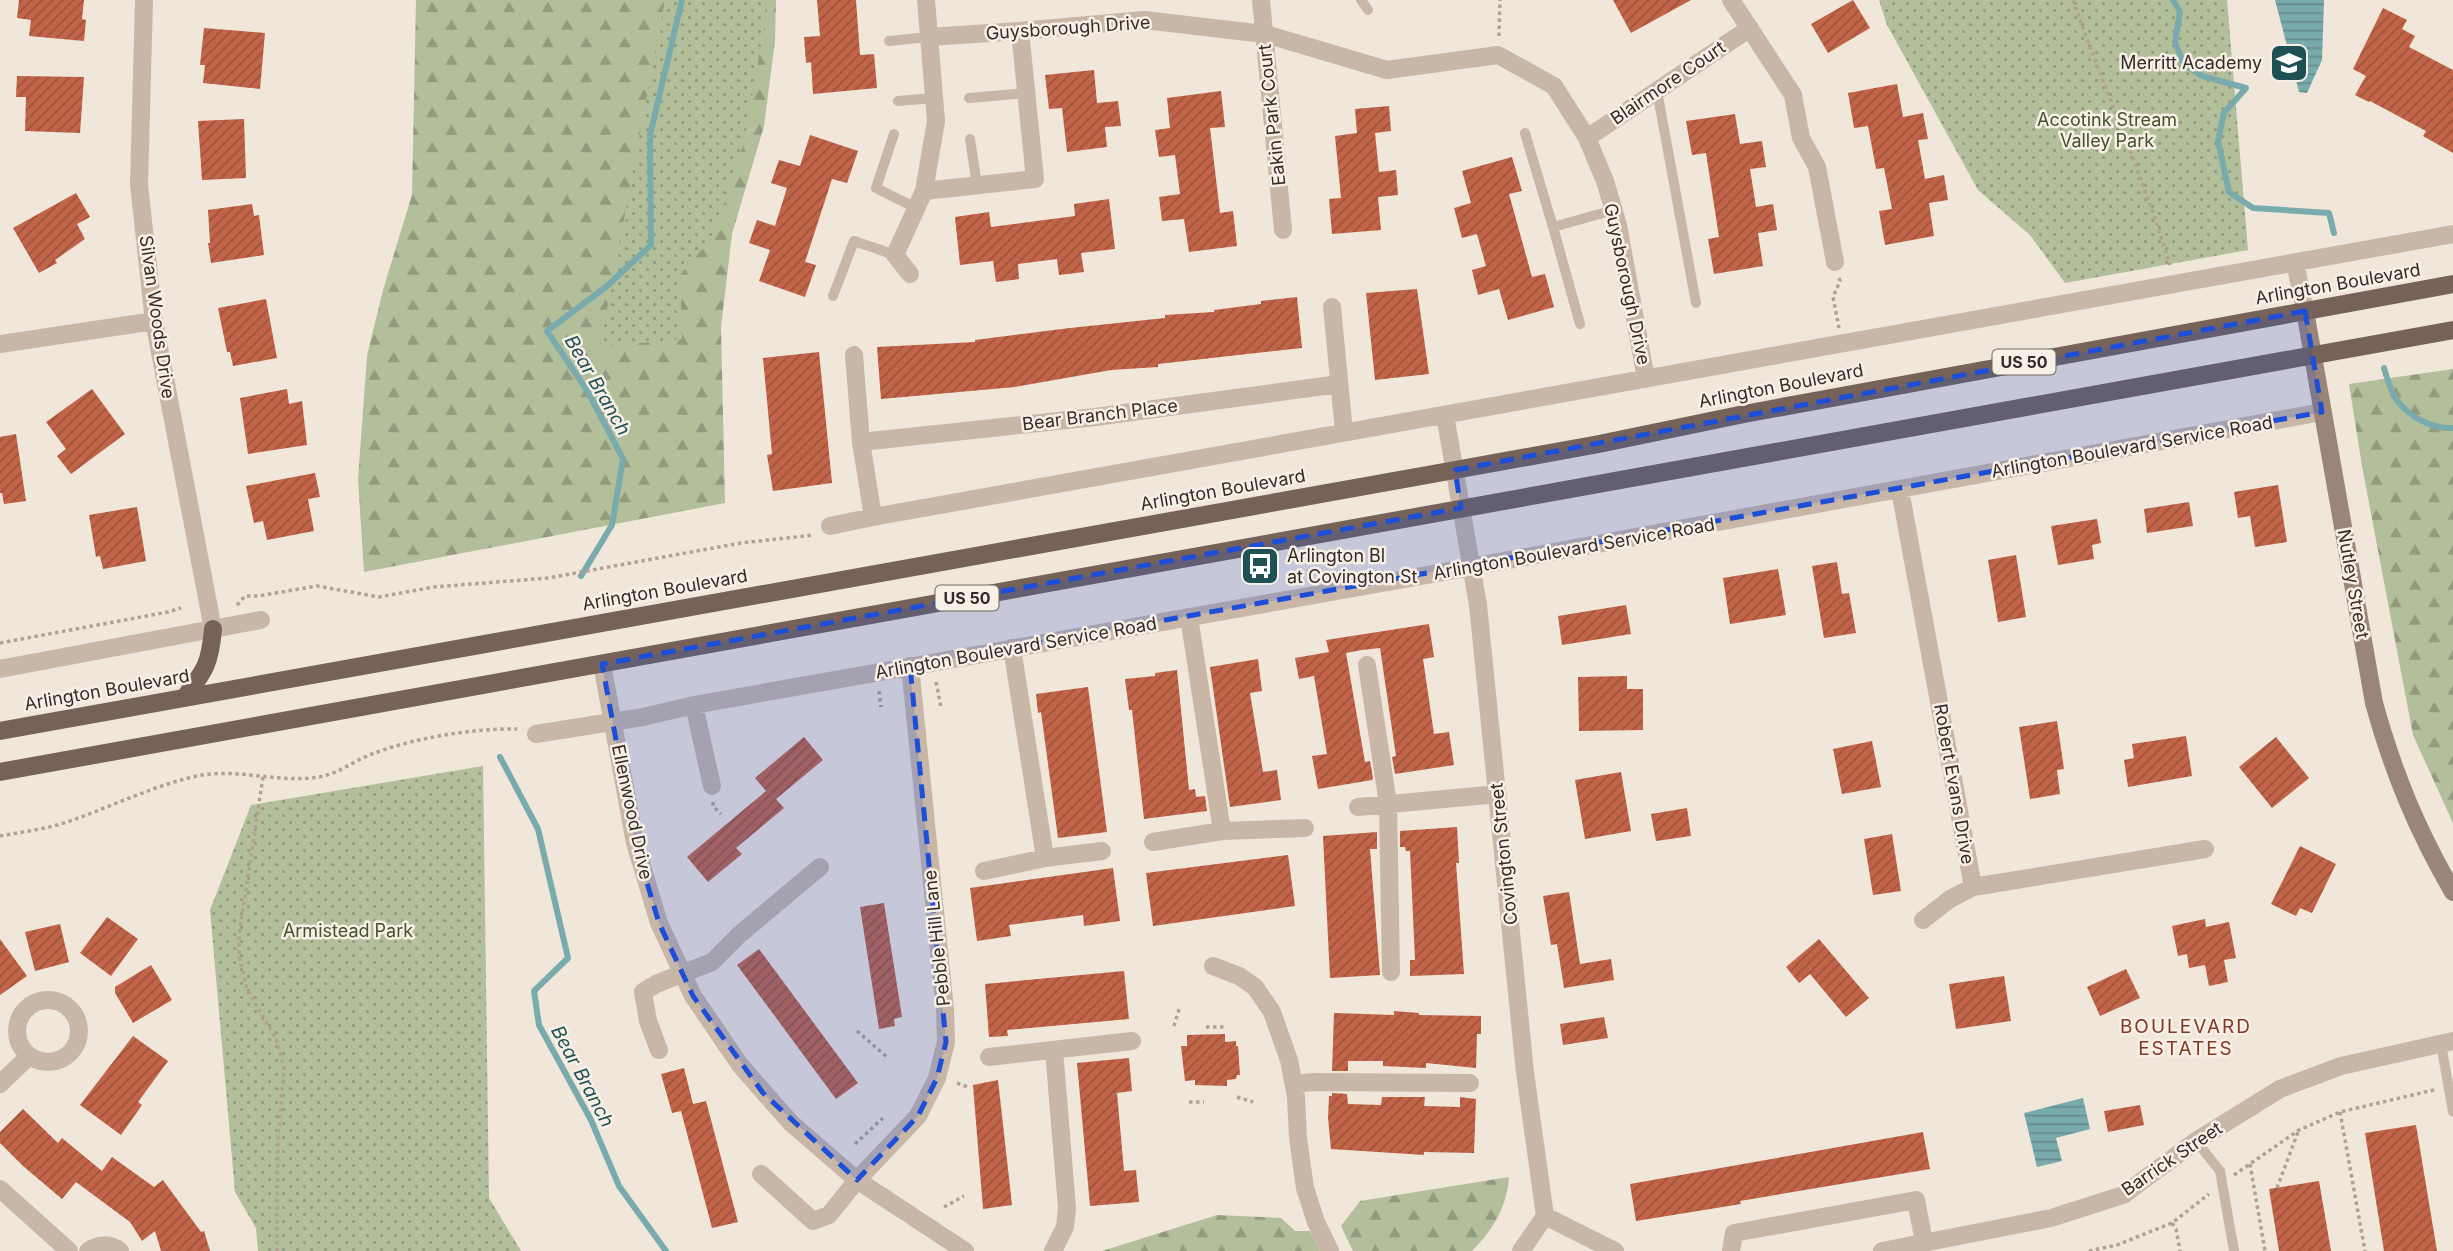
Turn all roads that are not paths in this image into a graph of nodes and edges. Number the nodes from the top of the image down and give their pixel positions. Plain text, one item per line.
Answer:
1 (144, 0) edge
2 (926, 0) edge
3 (1261, 0) edge
4 (1731, 0) edge
5 (1750, 28) junction
6 (1020, 32) junction
7 (1265, 34) junction
8 (929, 37) junction
9 (889, 41) dead end
10 (1657, 91) junction
11 (1026, 93) junction
12 (934, 98) junction
13 (969, 98) dead end
14 (898, 101) dead end
15 (894, 134) dead end
16 (1525, 134) dead end
17 (1587, 138) junction
18 (970, 139) dead end
19 (977, 185) junction
20 (924, 191) junction
21 (916, 208) junction
22 (1614, 210) junction
23 (1553, 227) junction
24 (1283, 230) dead end
25 (2453, 234) edge
26 (895, 255) junction
27 (1835, 262) road end
28 (2295, 262) junction
29 (911, 274) dead end
30 (2453, 284) edge
31 (833, 296) dead end
32 (1696, 303) dead end
33 (1332, 307) dead end
34 (2305, 311) junction
35 (154, 321) junction
36 (1580, 324) dead end
37 (2453, 330) edge
38 (0, 344) edge
39 (2312, 354) junction
40 (853, 355) dead end
41 (1646, 379) junction
42 (1339, 384) junction
43 (2322, 412) junction
44 (1445, 415) junction
45 (1344, 432) junction
46 (861, 442) junction
47 (1455, 470) junction
48 (1900, 490) junction
49 (1461, 508) junction
50 (873, 517) junction
51 (830, 526) road end
52 (1471, 567) junction
53 (1189, 617) junction
54 (261, 620) dead end
55 (213, 629) junction
56 (1013, 648) junction
57 (602, 664) junction
58 (1367, 665) dead end
59 (910, 666) junction
60 (0, 669) edge
61 (185, 697) junction
62 (694, 705) junction
63 (612, 723) junction
64 (0, 731) edge
65 (536, 734) road end
66 (0, 772) edge
67 (712, 786) dead end
68 (1499, 793) junction
69 (1388, 804) junction
70 (1358, 807) dead end
71 (1305, 828) dead end
72 (1222, 831) junction
73 (1153, 842) dead end
74 (2205, 849) dead end
75 (1102, 851) dead end
76 (1045, 858) junction
77 (820, 867) dead end
78 (984, 871) dead end
79 (1973, 887) junction
80 (2453, 892) edge
81 (1923, 920) dead end
82 (1213, 967) dead end
83 (684, 972) junction
84 (1391, 972) dead end
85 (1132, 1041) dead end
86 (2447, 1042) edge
87 (659, 1050) dead end
88 (1054, 1050) junction
89 (29, 1056) dead end
90 (989, 1057) dead end
91 (1470, 1083) dead end
92 (0, 1084) edge
93 (1294, 1084) junction
94 (2453, 1112) edge
95 (2196, 1141) junction
96 (761, 1174) dead end
97 (857, 1180) junction
98 (0, 1189) edge
99 (1545, 1216) junction
100 (1924, 1242) junction
101 (957, 1249) edge
102 (69, 1251) edge
103 (88, 1251) edge
104 (120, 1251) edge
105 (1053, 1251) edge
106 (1330, 1251) edge
107 (1521, 1251) edge
108 (1615, 1251) edge
109 (1731, 1251) edge
110 (1882, 1251) edge
111 (2234, 1251) edge

1 - 35 street, Silvan Woods Drive
2 - 8 street
3 - 7 street, Eakin Park Court
4 - 5 street
5 - 10 street, Blairmore Court
5 - 27 street
6 - 7 street, Guysborough Drive
6 - 8 street, Guysborough Drive
6 - 11 street
7 - 17 street, Guysborough Drive
7 - 24 street, Eakin Park Court
8 - 9 lane
8 - 12 street
10 - 17 street, Blairmore Court
10 - 32 lane
11 - 13 lane
11 - 19 street
12 - 14 lane
12 - 20 street
15 - 21 lane
16 - 23 lane
17 - 22 street, Guysborough Drive
18 - 19 lane
19 - 20 street
20 - 21 street
21 - 26 street
22 - 23 lane
22 - 41 street, Guysborough Drive
23 - 36 lane
25 - 28 street
26 - 29 street
26 - 31 lane
28 - 34 street, Nutley Street
28 - 41 street
30 - 34 main road, Arlington Boulevard / US 50
33 - 42 street
34 - 39 main road, Nutley Street
34 - 47 main road, Arlington Boulevard / US 50
35 - 38 street
35 - 55 street, Silvan Woods Drive
37 - 39 main road, US 50
39 - 43 main road, Nutley Street
39 - 49 main road, US 50
40 - 46 street
41 - 44 street
42 - 45 street
42 - 46 street, Bear Branch Place
43 - 48 street, Arlington Boulevard Service Road
43 - 80 main road, Nutley Street
44 - 45 street
44 - 47 street, Covington Street
45 - 50 street
46 - 50 street
47 - 49 street, Covington Street
47 - 61 main road, Arlington Boulevard / US 50
48 - 52 street, Arlington Boulevard Service Road
48 - 79 street, Robert Evans Drive
49 - 52 street, Covington Street
49 - 57 main road, US 50
50 - 51 street
52 - 53 street, Arlington Boulevard Service Road
52 - 68 street, Covington Street
53 - 56 street, Arlington Boulevard Service Road
53 - 72 street
54 - 55 street
55 - 60 street
55 - 61 main road
56 - 59 street, Arlington Boulevard Service Road
56 - 76 street
57 - 63 street, Ellenwood Drive
57 - 66 main road, US 50
58 - 69 street
59 - 62 street, Arlington Boulevard Service Road
59 - 97 street, Pebble Hill Lane
61 - 64 main road, Arlington Boulevard / US 50
62 - 63 street, Arlington Boulevard Service Road
62 - 67 street
63 - 65 street, Arlington Boulevard Service Road
63 - 83 street, Ellenwood Drive
68 - 69 street
68 - 99 street, Covington Street
69 - 70 street
69 - 84 street
71 - 72 street
72 - 73 street
74 - 79 street, Robert Evans Drive
75 - 76 street
76 - 78 street
77 - 83 street
79 - 81 street
82 - 93 street
83 - 87 street
83 - 97 street, Ellenwood Drive
85 - 88 street
86 - 94 lane
86 - 95 street, Barrick Street
88 - 90 street
88 - 105 street
89 - 92 street
91 - 93 street
93 - 106 street
95 - 100 street, Barrick Street
95 - 111 lane
96 - 97 street, Pebble Hill Lane
97 - 101 street, Ellenwood Drive
98 - 102 street
99 - 107 street
99 - 108 street
100 - 109 street
100 - 110 street, Barrick Street
103 - 104 street

